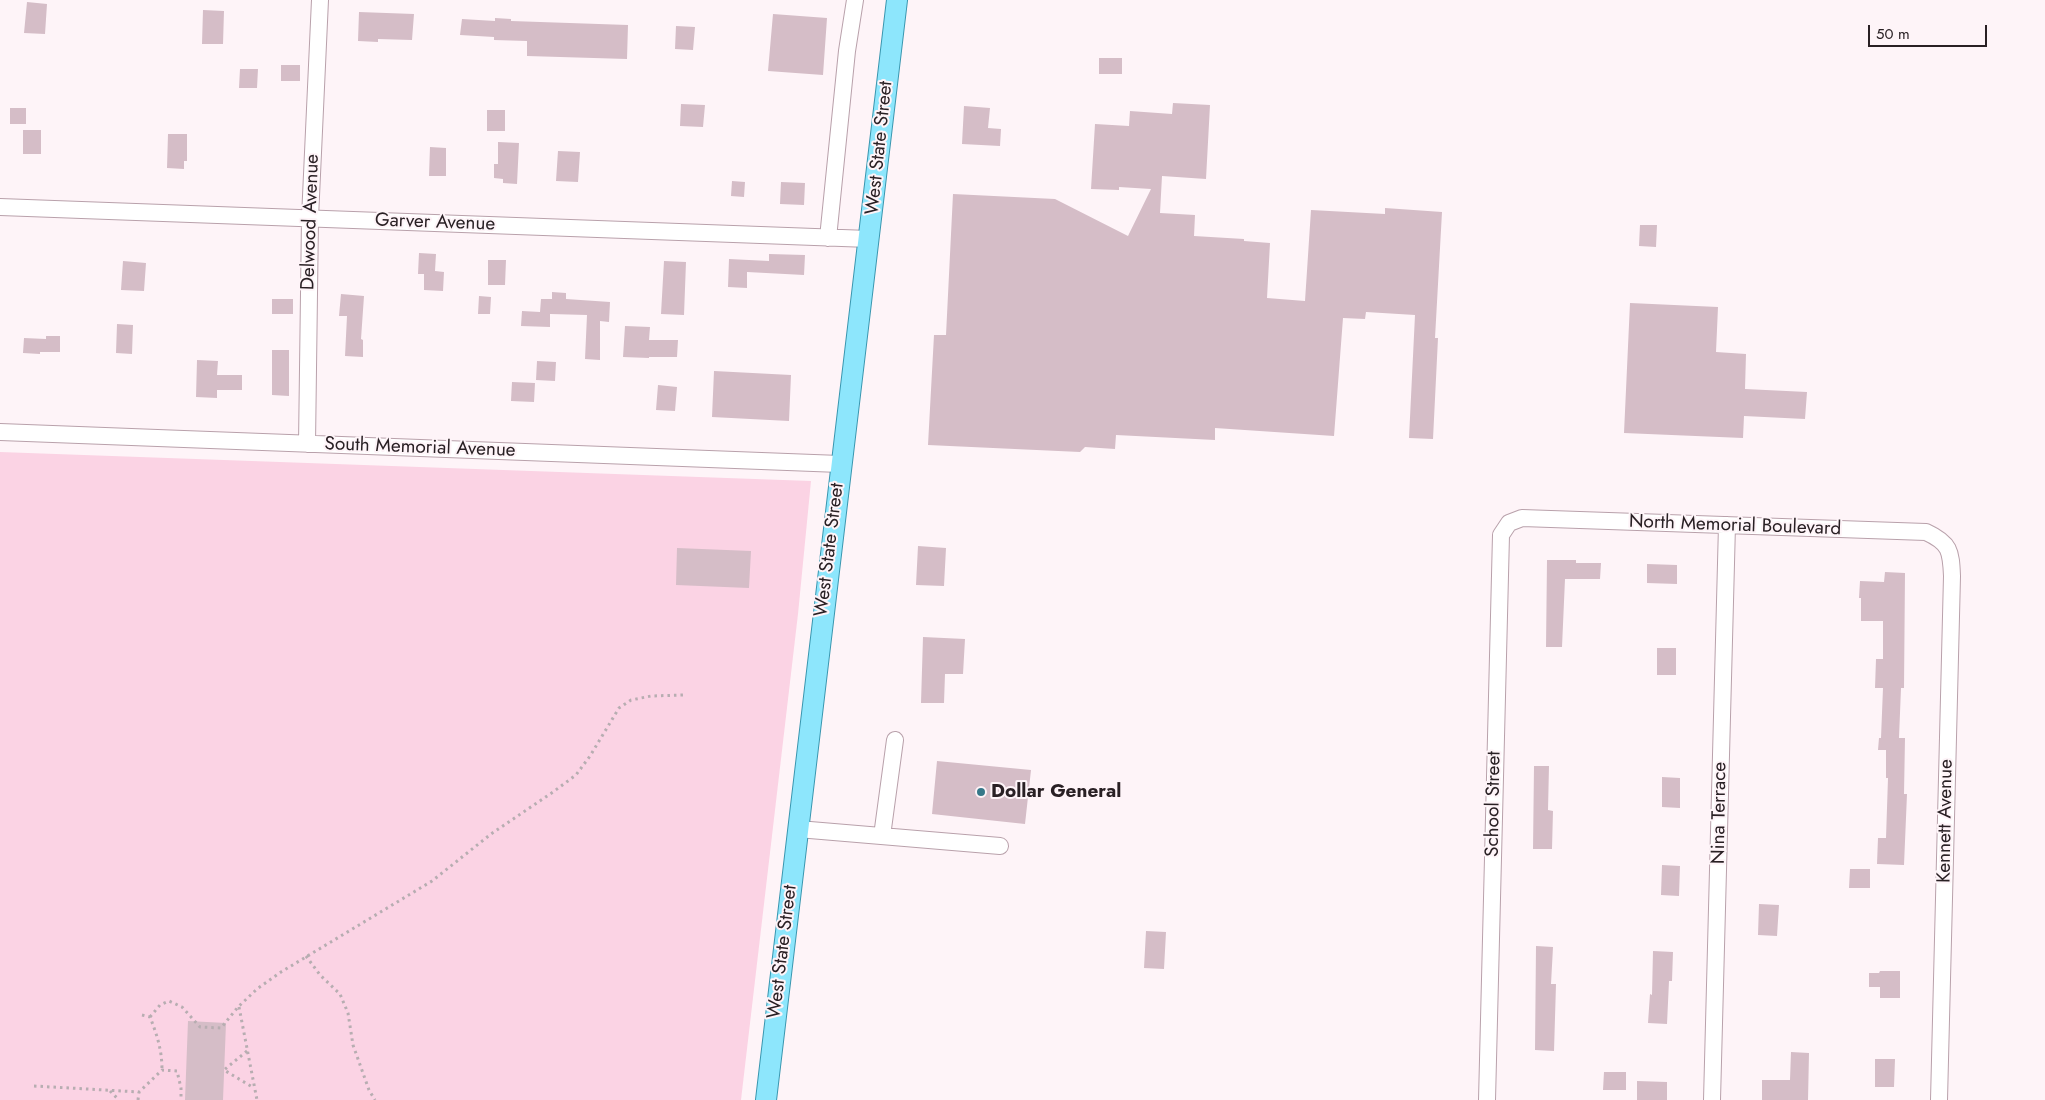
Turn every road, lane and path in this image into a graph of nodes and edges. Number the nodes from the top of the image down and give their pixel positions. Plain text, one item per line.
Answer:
1 (320, 0) edge
2 (855, 0) edge
3 (896, 0) edge
4 (0, 207) edge
5 (310, 218) junction
6 (828, 238) junction
7 (869, 239) junction
8 (0, 432) edge
9 (307, 444) junction
10 (840, 464) junction
11 (1522, 518) joint
12 (1727, 525) junction
13 (1945, 543) joint
14 (683, 695) dead end
15 (895, 740) dead end
16 (798, 829) junction
17 (882, 836) junction
18 (1000, 846) dead end
19 (306, 956) junction
20 (238, 1007) junction
21 (142, 1015) dead end
22 (150, 1017) junction
23 (247, 1051) junction
24 (162, 1070) junction
25 (34, 1086) dead end
26 (254, 1088) junction
27 (110, 1090) junction
28 (139, 1092) junction
29 (119, 1100) edge
30 (138, 1100) edge
31 (180, 1100) edge
32 (256, 1100) edge
33 (375, 1100) edge
34 (766, 1100) edge
35 (1487, 1100) edge
36 (1712, 1100) edge
37 (1940, 1100) edge

1 - 5 street, Delwood Avenue
2 - 6 street
3 - 7 main road, West State Street
4 - 5 street, Garver Avenue
5 - 6 street, Garver Avenue
5 - 9 street, Delwood Avenue
6 - 7 street, Garver Avenue
7 - 10 main road, West State Street
8 - 9 street, South Memorial Avenue
9 - 10 street, South Memorial Avenue
10 - 16 main road, West State Street
11 - 12 street, North Memorial Boulevard
11 - 35 street, School Street
12 - 13 street, North Memorial Boulevard
12 - 36 street, Nina Terrace
13 - 37 street, Kennett Avenue
14 - 19 path
15 - 17 street
16 - 17 street
16 - 34 main road, West State Street
17 - 18 street
19 - 20 path
19 - 33 path
20 - 22 path
20 - 23 path
21 - 22 path
22 - 24 path
23 - 26 path
23 - 26 path
24 - 28 path
24 - 31 path
25 - 27 path
26 - 32 path
27 - 28 path
27 - 29 path
28 - 30 path

